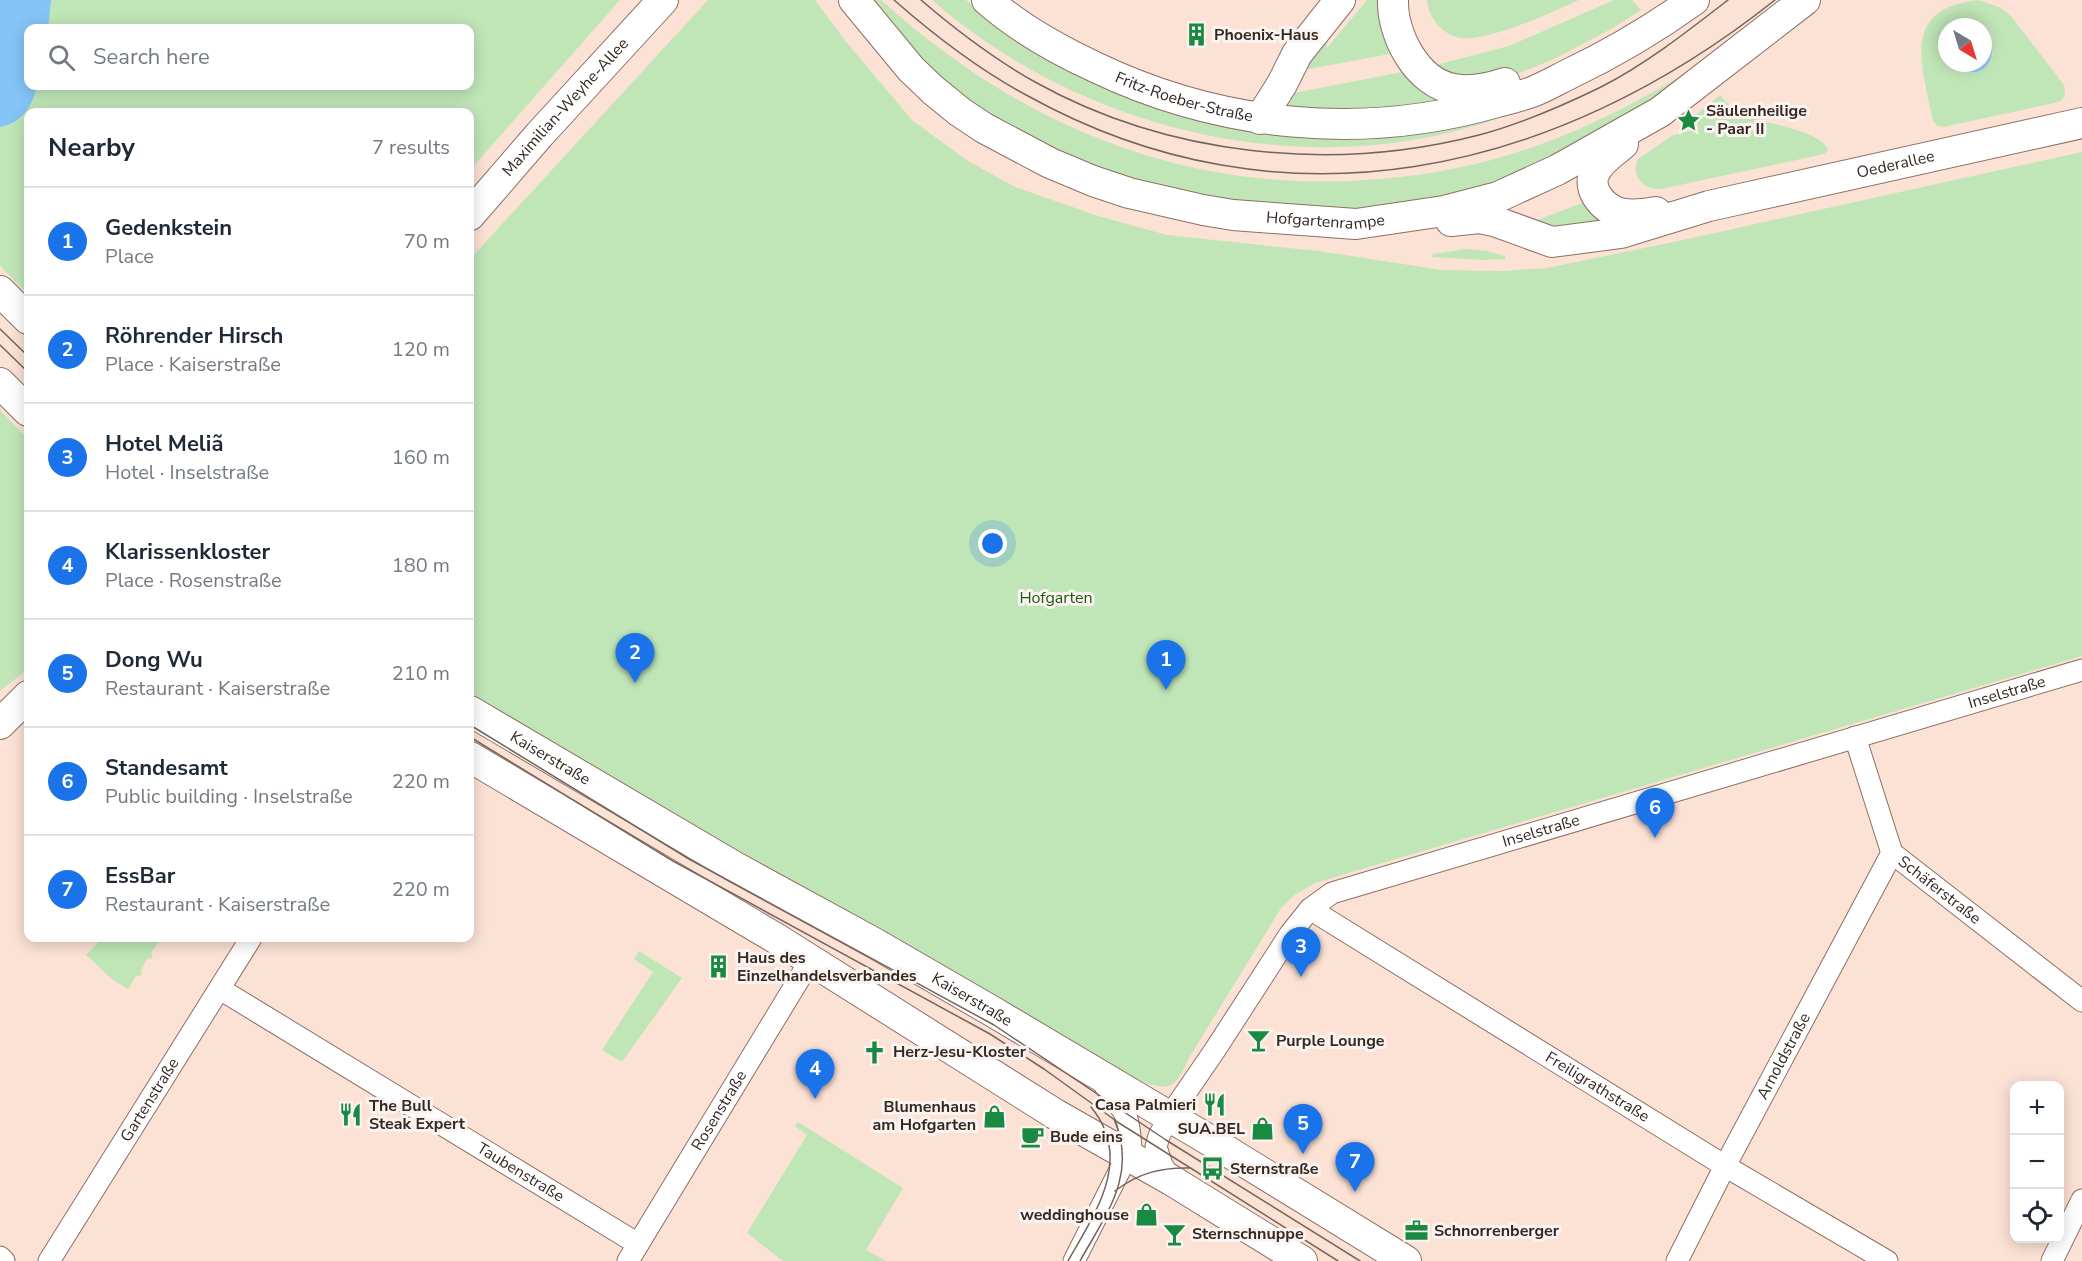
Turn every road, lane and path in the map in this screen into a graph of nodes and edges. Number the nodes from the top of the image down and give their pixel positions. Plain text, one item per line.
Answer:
1 (663, 0) edge
2 (854, 0) edge
3 (987, 0) edge
4 (1340, 0) edge
5 (1393, 0) edge
6 (1694, 0) edge
7 (1805, 0) edge
8 (1591, 63) junction
9 (1660, 112) junction
10 (1260, 119) junction
11 (2082, 123) edge
12 (1709, 206) junction
13 (474, 210) edge
14 (1356, 224) junction
15 (0, 291) edge
16 (24, 315) edge
17 (0, 384) edge
18 (24, 407) edge
19 (2082, 670) edge
20 (24, 700) edge
21 (474, 713) edge
22 (0, 724) edge
23 (1855, 737) junction
24 (474, 759) edge
25 (1892, 853) junction
26 (1310, 909) junction
27 (249, 942) edge
28 (810, 961) junction
29 (220, 989) junction
30 (2082, 1001) edge
31 (1101, 1077) junction
32 (1169, 1117) junction
33 (1128, 1156) junction
34 (1725, 1166) junction
35 (1171, 1180) junction
36 (2082, 1200) edge
37 (633, 1252) edge
38 (0, 1257) edge
39 (4, 1261) edge
40 (49, 1261) edge
41 (1074, 1261) edge
42 (1302, 1261) edge
43 (1406, 1261) edge
44 (1677, 1261) edge
45 (1887, 1261) edge
46 (2052, 1261) edge

1 - 13 main road, Maximilian-Weyhe-Allee
2 - 14 main road, Hofgartenrampe
3 - 10 main road, Fritz-Roeber-Straße
4 - 10 main road, Fritz-Roeber-Straße
5 - 8 main road
6 - 8 main road
7 - 9 main road, Hofgartenrampe
8 - 10 main road
9 - 12 main road, Oederallee
9 - 14 main road, Hofgartenrampe
11 - 12 main road, Oederallee
12 - 14 main road, Oederallee
15 - 16 main road
17 - 18 main road
19 - 23 street, Inselstraße
20 - 22 main road
21 - 31 main road, Kaiserstraße
23 - 25 street, Schäferstraße
23 - 26 street, Inselstraße
24 - 28 main road
25 - 30 street, Schäferstraße
25 - 34 street, Arnoldstraße
26 - 32 street, Inselstraße
26 - 34 street, Freiligrathstraße
27 - 29 street, Gartenstraße
28 - 33 main road
28 - 37 street, Rosenstraße
29 - 37 street, Taubenstraße
29 - 40 street, Gartenstraße
31 - 32 main road, Kaiserstraße
31 - 33 street
32 - 35 street, Inselstraße
32 - 43 main road, Kaiserstraße
33 - 35 main road
33 - 41 street
34 - 44 street, Arnoldstraße
34 - 45 street, Freiligrathstraße
35 - 42 main road
36 - 46 street
38 - 39 street

